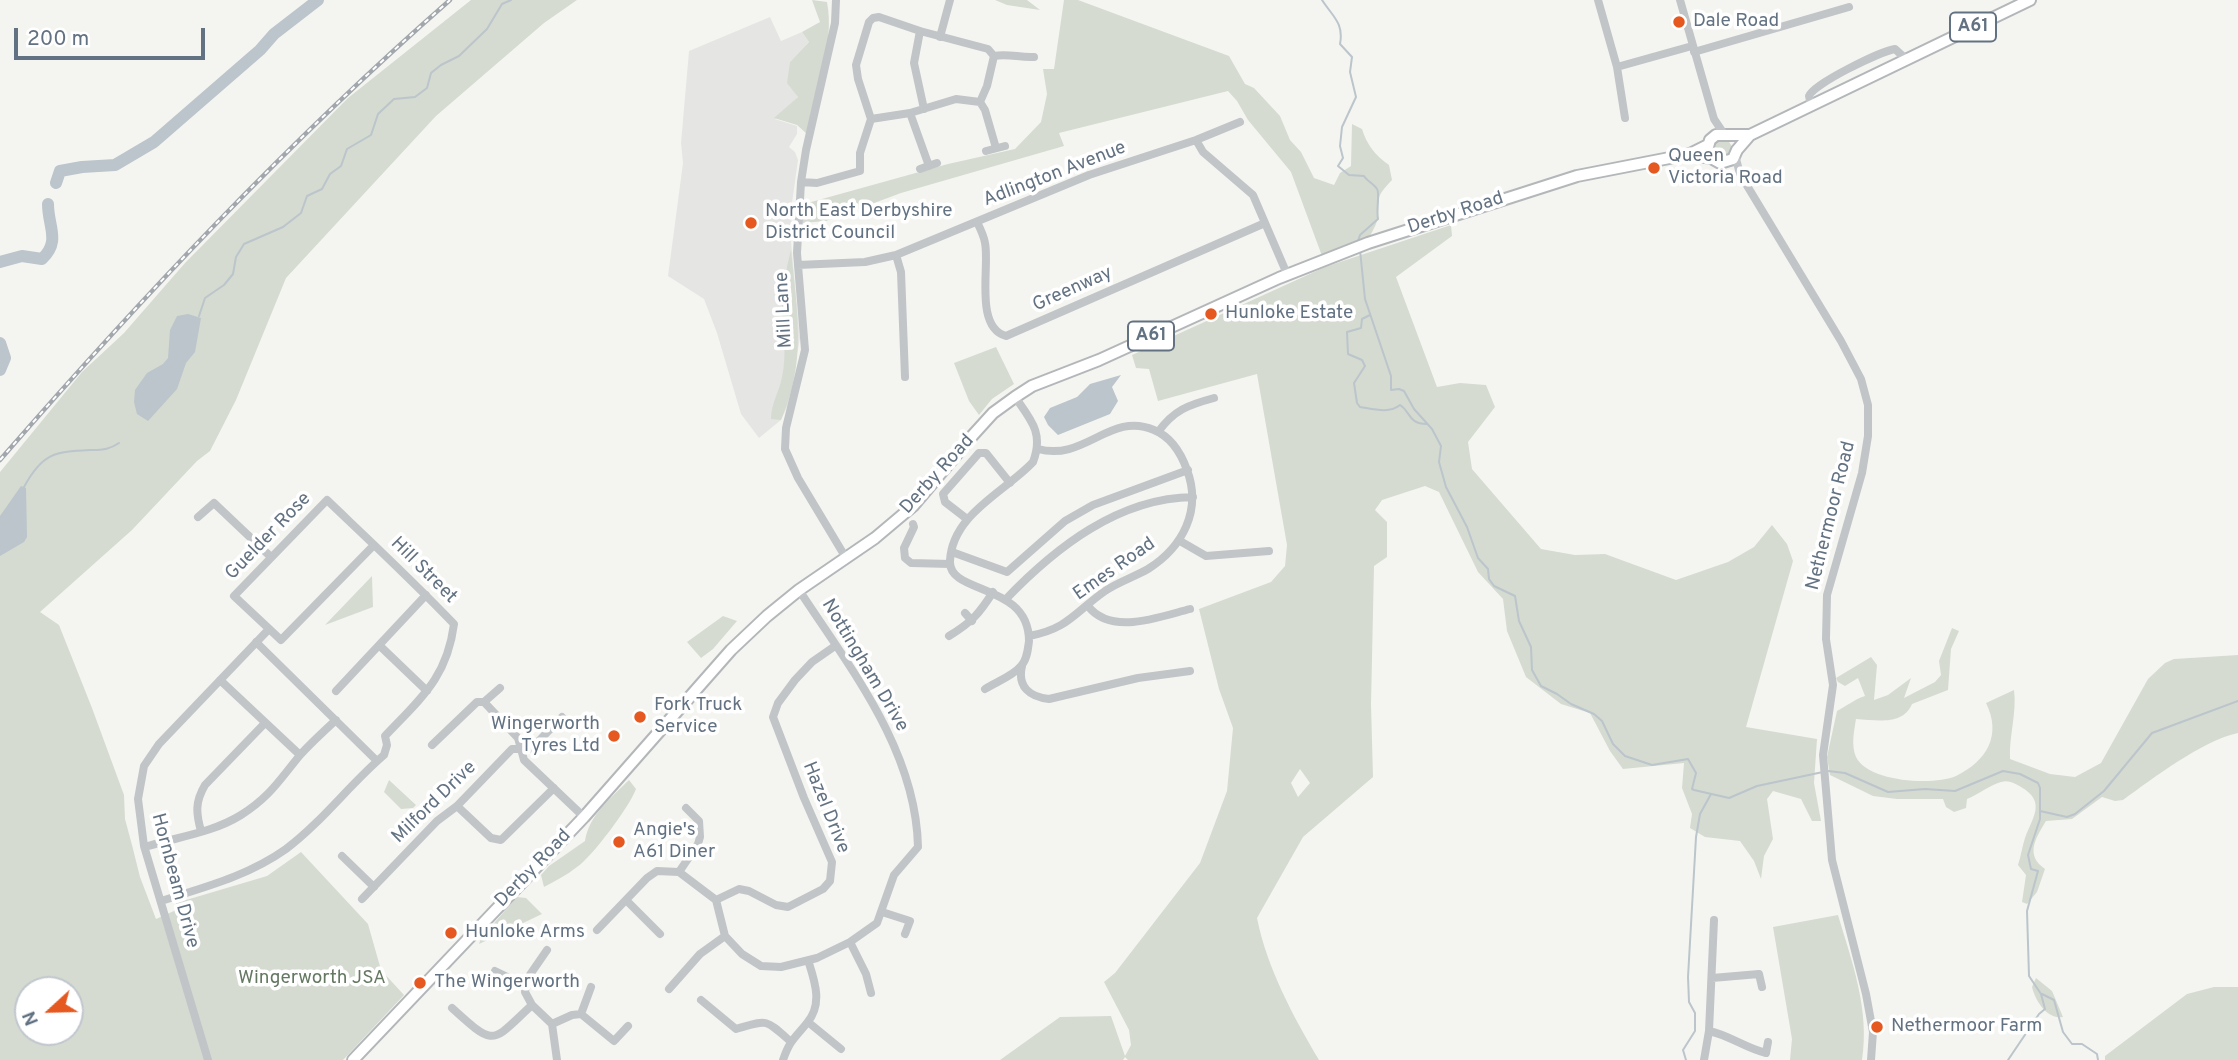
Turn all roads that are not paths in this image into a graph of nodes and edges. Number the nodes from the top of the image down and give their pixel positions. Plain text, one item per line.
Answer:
1 (950, 0) edge
2 (1598, 0) edge
3 (1680, 0) edge
4 (2030, 0) edge
5 (834, 1) edge
6 (1849, 7) dead end
7 (920, 32) junction
8 (940, 37) junction
9 (1693, 49) junction
10 (994, 56) junction
11 (1034, 57) dead end
12 (1906, 59) junction
13 (1617, 67) junction
14 (980, 102) junction
15 (1811, 106) junction
16 (924, 109) junction
17 (910, 113) junction
18 (1625, 118) dead end
19 (871, 119) junction
20 (1240, 122) dead end
21 (1750, 135) junction
22 (1719, 138) junction
23 (1196, 140) junction
24 (986, 151) dead end
25 (1690, 154) junction
26 (1732, 156) junction
27 (1711, 158) junction
28 (928, 166) dead end
29 (802, 182) junction
30 (977, 222) junction
31 (1265, 223) junction
32 (896, 255) junction
33 (798, 265) junction
34 (1287, 274) junction
35 (905, 377) dead end
36 (1015, 397) junction
37 (1214, 398) dead end
38 (1158, 432) junction
39 (1038, 449) junction
40 (1188, 470) junction
41 (1010, 483) junction
42 (1193, 497) junction
43 (327, 500) joint
44 (198, 517) dead end
45 (968, 519) junction
46 (913, 524) dead end
47 (1180, 541) junction
48 (374, 545) junction
49 (1269, 551) dead end
50 (952, 552) junction
51 (271, 557) junction
52 (846, 558) junction
53 (950, 565) junction
54 (799, 590) junction
55 (993, 592) junction
56 (426, 595) junction
57 (1006, 599) junction
58 (1088, 606) junction
59 (1189, 609) dead end
60 (965, 613) dead end
61 (972, 621) junction
62 (269, 629) junction
63 (949, 636) dead end
64 (1029, 636) junction
65 (256, 642) junction
66 (379, 645) junction
67 (835, 646) junction
68 (1022, 666) junction
69 (1190, 671) dead end
70 (220, 680) junction
71 (500, 688) dead end
72 (985, 689) dead end
73 (337, 691) dead end
74 (427, 691) junction
75 (484, 702) junction
76 (562, 717) dead end
77 (336, 720) junction
78 (265, 723) junction
79 (432, 745) dead end
80 (521, 748) junction
81 (300, 755) junction
82 (377, 761) junction
83 (554, 788) junction
84 (457, 806) junction
85 (686, 808) dead end
86 (584, 817) junction
87 (201, 831) junction
88 (145, 847) junction
89 (342, 856) dead end
90 (679, 872) junction
91 (374, 887) junction
92 (362, 899) dead end
93 (626, 900) junction
94 (716, 900) junction
95 (161, 901) junction
96 (882, 912) junction
97 (1714, 920) dead end
98 (597, 930) dead end
99 (660, 934) dead end
100 (905, 934) dead end
101 (725, 936) junction
102 (850, 942) junction
103 (547, 950) dead end
104 (808, 960) junction
105 (495, 971) dead end
106 (1713, 978) junction
107 (524, 985) junction
108 (591, 987) dead end
109 (1762, 987) dead end
110 (669, 989) dead end
111 (871, 993) dead end
112 (701, 1000) dead end
113 (532, 1005) junction
114 (452, 1008) dead end
115 (581, 1014) junction
116 (808, 1022) junction
117 (552, 1024) junction
118 (628, 1026) dead end
119 (1709, 1031) junction
120 (614, 1041) junction
121 (790, 1041) junction
122 (1768, 1042) dead end
123 (841, 1049) dead end
124 (621, 1050) dead end
125 (208, 1060) edge
126 (353, 1060) edge
127 (557, 1060) edge
128 (783, 1060) edge
129 (1704, 1060) edge
130 (1871, 1060) edge

1 - 8 street
2 - 13 street
3 - 9 street
4 - 12 highway, A61
5 - 29 street, Mill Lane
6 - 9 street
7 - 8 street
7 - 16 street
7 - 19 street
8 - 10 street
9 - 13 street
9 - 22 street
10 - 11 street
10 - 14 street
12 - 15 highway, A61
12 - 15 street
13 - 18 street
14 - 16 street
14 - 24 street
15 - 21 highway, A61
16 - 17 street
17 - 19 street
17 - 28 street
19 - 29 street
20 - 23 street, Adlington Avenue
21 - 22 highway, A61
21 - 26 highway, A61
22 - 25 highway, Derby Road / A61
22 - 26 highway
22 - 27 highway
23 - 30 street, Adlington Avenue
23 - 31 street
25 - 27 highway, Derby Road / A61
25 - 34 highway, Derby Road / A61
26 - 27 highway, Derby Road
26 - 130 street, Nethermoor Road
29 - 33 street, Mill Lane
30 - 31 street, Greenway
30 - 32 street, Adlington Avenue
31 - 34 street
32 - 33 street, Adlington Avenue
32 - 35 street
33 - 52 street, Mill Lane
34 - 36 highway, Derby Road / A61
36 - 39 street
36 - 52 highway, Derby Road / A61
37 - 38 street
38 - 39 street
38 - 40 street, Emes Road
39 - 41 street
40 - 42 street, Emes Road
40 - 50 street
41 - 45 street
41 - 45 street
42 - 47 street, Emes Road
42 - 57 street
43 - 48 street, Hill Street
43 - 51 street, Guelder Rose
44 - 51 street
45 - 50 street
46 - 53 street
47 - 49 street
47 - 58 street, Emes Road
48 - 56 street, Hill Street
48 - 62 street
50 - 53 street
51 - 62 street, Guelder Rose
52 - 54 highway, Derby Road / A61
53 - 55 street
54 - 67 street, Nottingham Drive
54 - 86 highway, Derby Road / A61
55 - 57 street
55 - 61 street
56 - 66 street
56 - 74 street, Hill Street
57 - 64 street
58 - 59 street
58 - 64 street, Emes Road
60 - 61 street
61 - 63 street
62 - 65 street, Hornbeam Drive
64 - 68 street
65 - 70 street, Hornbeam Drive
65 - 77 street
66 - 73 street
66 - 74 street
67 - 94 street, Hazel Drive
67 - 96 street, Nottingham Drive
68 - 69 street
68 - 72 street
70 - 78 street
70 - 88 street, Hornbeam Drive
71 - 75 street
74 - 82 street, Hill Street
75 - 79 street
75 - 80 street
76 - 80 street, Milford Drive
77 - 81 street
77 - 82 street
78 - 81 street
78 - 87 street
80 - 83 street
80 - 84 street, Milford Drive
81 - 87 street
82 - 95 street, Hill Street
83 - 84 street
83 - 86 street
84 - 91 street, Milford Drive
85 - 90 street
86 - 126 highway, Derby Road / A61
87 - 88 street
88 - 95 street, Hornbeam Drive
89 - 91 street
90 - 93 street
90 - 94 street
91 - 92 street, Milford Drive
93 - 98 street
93 - 99 street
94 - 101 street
95 - 125 street, Hornbeam Drive
96 - 100 street
96 - 102 street, Nottingham Drive
97 - 106 street
101 - 104 street, Nottingham Drive
101 - 110 street
102 - 104 street, Nottingham Drive
102 - 111 street
103 - 107 street
104 - 116 street
105 - 107 street
106 - 109 street
106 - 119 street
107 - 113 street
108 - 115 street
112 - 121 street
113 - 114 street
113 - 117 street
115 - 117 street
115 - 120 street
116 - 121 street
116 - 123 street
117 - 127 street
118 - 120 street
119 - 122 street
119 - 129 street
120 - 124 street
121 - 128 street

